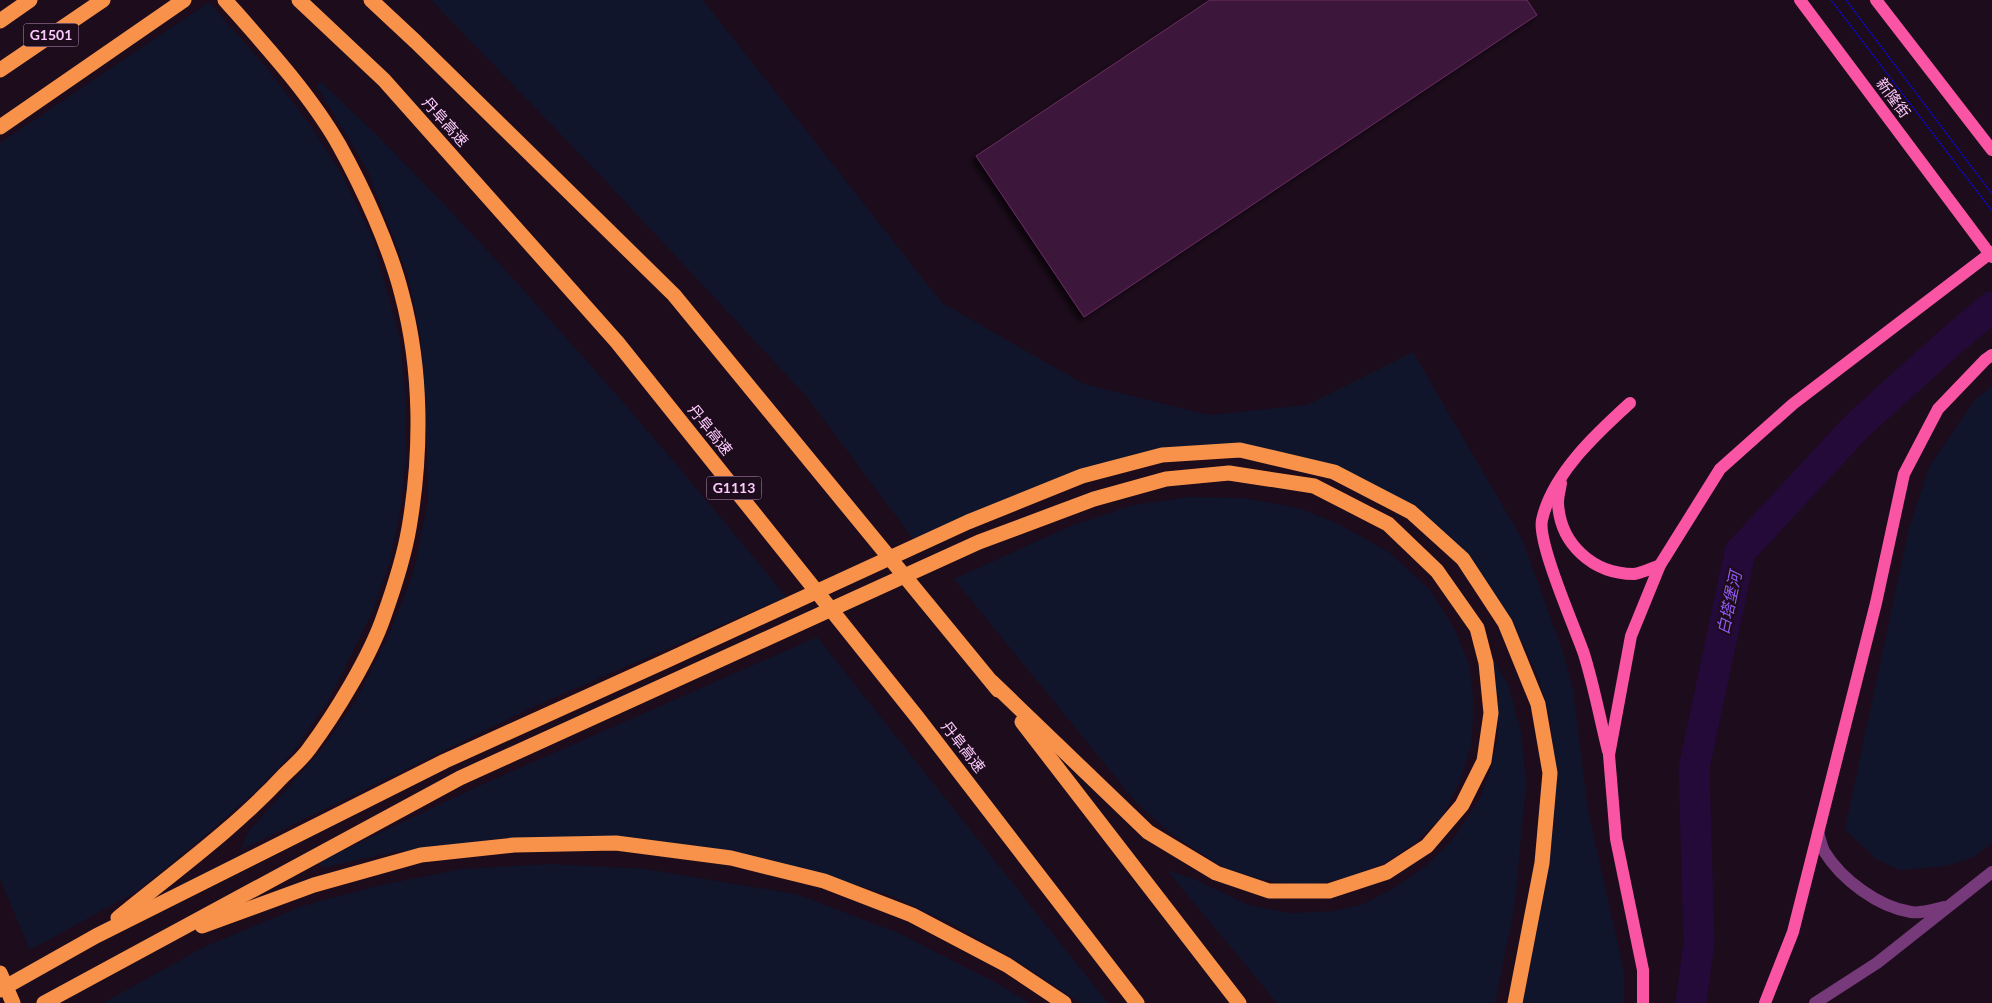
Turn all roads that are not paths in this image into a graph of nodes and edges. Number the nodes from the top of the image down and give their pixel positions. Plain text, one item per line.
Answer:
1 (30, 0) edge
2 (103, 0) edge
3 (184, 0) edge
4 (225, 0) edge
5 (299, 0) edge
6 (371, 0) edge
7 (1800, 0) edge
8 (1876, 0) edge
9 (0, 21) edge
10 (0, 70) edge
11 (0, 127) edge
12 (1992, 150) edge
13 (1992, 252) edge
14 (1992, 257) edge
15 (1992, 354) edge
16 (1630, 403) dead end
17 (1562, 476) junction
18 (1660, 565) junction
19 (992, 682) junction
20 (1610, 756) junction
21 (1818, 832) junction
22 (1992, 872) edge
23 (1948, 906) junction
24 (96, 936) junction
25 (103, 970) junction
26 (0, 973) edge
27 (0, 990) edge
28 (47, 1001) edge
29 (13, 1003) edge
30 (1064, 1003) edge
31 (1137, 1003) edge
32 (1239, 1003) edge
33 (1515, 1003) edge
34 (1643, 1003) edge
35 (1765, 1003) edge
36 (1815, 1003) edge

1 - 9 highway
2 - 10 highway, G1501
3 - 11 highway
4 - 24 highway
5 - 31 highway, 丹阜高速 / G1113
6 - 19 highway
7 - 14 main road, 新隆街
8 - 12 main road
13 - 18 main road
15 - 21 main road
16 - 17 main road
17 - 18 main road
17 - 20 main road
18 - 20 main road
19 - 25 highway
19 - 32 highway
20 - 34 main road
21 - 23 street
21 - 35 main road
22 - 23 street
23 - 36 street
24 - 27 highway
24 - 33 highway
25 - 28 highway
25 - 30 highway
26 - 29 highway

